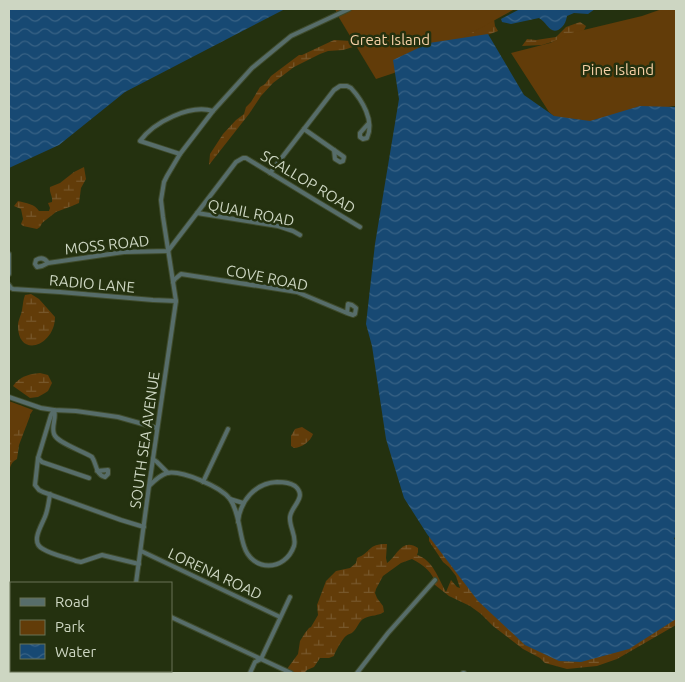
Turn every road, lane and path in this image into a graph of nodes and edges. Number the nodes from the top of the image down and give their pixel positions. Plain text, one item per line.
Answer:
1 (349, 9) edge
2 (214, 111) junction
3 (368, 124) dead end
4 (304, 129) junction
5 (334, 150) dead end
6 (180, 154) junction
7 (270, 173) junction
8 (196, 214) junction
9 (360, 227) dead end
10 (300, 235) dead end
11 (168, 251) junction
12 (9, 254) edge
13 (48, 263) dead end
14 (171, 268) junction
15 (9, 274) edge
16 (181, 274) junction
17 (173, 282) junction
18 (9, 286) edge
19 (176, 301) junction
20 (346, 313) dead end
21 (9, 397) edge
22 (54, 410) junction
23 (157, 428) junction
24 (228, 429) dead end
25 (38, 458) junction
26 (153, 459) junction
27 (97, 471) dead end
28 (168, 473) junction
29 (89, 478) dead end
30 (203, 482) junction
31 (149, 486) junction
32 (50, 494) junction
33 (230, 499) junction
34 (243, 503) junction
35 (238, 522) junction
36 (144, 527) junction
37 (141, 551) junction
38 (139, 564) junction
39 (435, 580) dead end
40 (136, 582) edge
41 (290, 597) dead end
42 (172, 616) edge
43 (280, 617) junction
44 (261, 659) junction
45 (250, 673) edge
46 (291, 673) edge
47 (357, 673) edge

1 - 2 street, SOUTH SEA AVENUE
2 - 6 street, SOUTH SEA AVENUE
2 - 6 street
3 - 4 street
4 - 5 street
4 - 7 street
6 - 11 street, SOUTH SEA AVENUE
7 - 8 street, SCALLOP ROAD
7 - 9 street, SCALLOP ROAD
8 - 10 street, QUAIL ROAD
8 - 11 street
11 - 13 street, MOSS ROAD
11 - 14 street, SOUTH SEA AVENUE
12 - 15 street
14 - 16 street, COVE ROAD
14 - 17 street, SOUTH SEA AVENUE
16 - 17 street
16 - 20 street, COVE ROAD
17 - 19 street, SOUTH SEA AVENUE
18 - 19 street, RADIO LANE
19 - 23 street, SOUTH SEA AVENUE
21 - 22 street
22 - 23 street
22 - 25 street
22 - 27 street
23 - 26 street, SOUTH SEA AVENUE
24 - 30 street
25 - 29 street
25 - 32 street
26 - 28 street
26 - 31 street, SOUTH SEA AVENUE
28 - 30 street
28 - 31 street
30 - 33 street
31 - 36 street, SOUTH SEA AVENUE
32 - 36 street
32 - 38 street
33 - 34 street
33 - 35 street
34 - 35 street
34 - 35 street
36 - 37 street, SOUTH SEA AVENUE
37 - 38 street, SOUTH SEA AVENUE
37 - 43 street, LORENA ROAD
38 - 40 street, SOUTH SEA AVENUE
39 - 47 street
41 - 43 street
42 - 44 street
43 - 44 street
44 - 45 street
44 - 46 street

